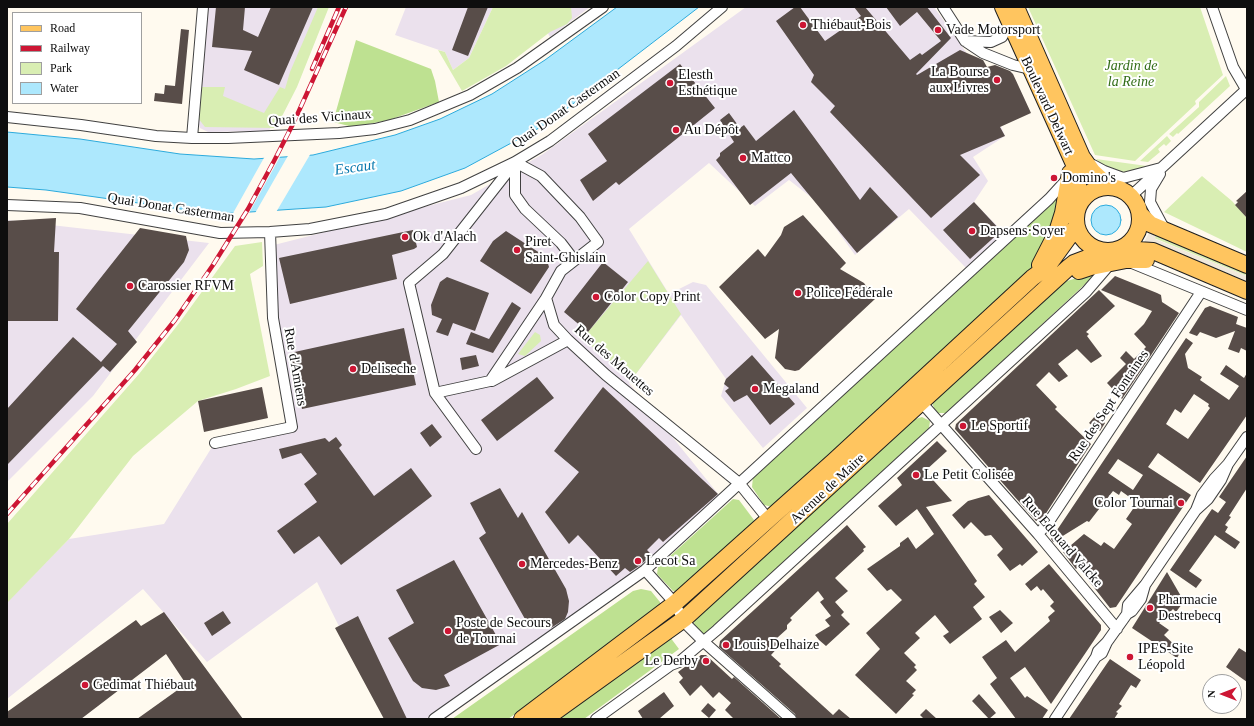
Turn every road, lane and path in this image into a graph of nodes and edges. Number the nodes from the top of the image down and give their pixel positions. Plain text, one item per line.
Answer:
1 (203, 7) edge
2 (603, 7) edge
3 (722, 7) edge
4 (942, 7) edge
5 (1002, 7) edge
6 (1016, 7) edge
7 (1212, 7) edge
8 (1010, 24) junction
9 (965, 41) junction
10 (1030, 69) junction
11 (1247, 90) edge
12 (7, 117) edge
13 (192, 138) junction
14 (515, 162) junction
15 (1075, 164) junction
16 (1164, 167) junction
17 (1109, 187) junction
18 (1131, 196) junction
19 (7, 205) edge
20 (1078, 207) junction
21 (1140, 214) junction
22 (1076, 227) junction
23 (1165, 230) junction
24 (270, 232) junction
25 (1119, 258) junction
26 (574, 260) junction
27 (1247, 265) edge
28 (1032, 278) junction
29 (1247, 291) edge
30 (1201, 292) junction
31 (546, 298) junction
32 (1247, 310) edge
33 (568, 340) junction
34 (490, 382) junction
35 (435, 393) junction
36 (921, 402) junction
37 (941, 425) junction
38 (1247, 437) edge
39 (215, 443) dead end
40 (476, 449) dead end
41 (739, 484) junction
42 (768, 519) junction
43 (1038, 534) junction
44 (645, 570) junction
45 (674, 604) junction
46 (684, 619) junction
47 (1117, 629) junction
48 (704, 642) junction
49 (434, 719) edge
50 (522, 719) edge
51 (545, 719) edge
52 (596, 719) edge
53 (791, 719) edge
54 (1055, 719) edge

1 - 13 street
2 - 13 street, Quai des Vicinaux
3 - 14 street, Quai Donat Casterman
4 - 9 street
5 - 8 main road, Boulevard Delwart
6 - 15 main road, Boulevard Delwart
7 - 11 street
8 - 9 street
8 - 10 main road, Boulevard Delwart
9 - 10 street
10 - 15 main road, Boulevard Delwart
11 - 16 street
12 - 13 street, Quai des Vicinaux
14 - 24 street, Quai Donat Casterman
14 - 26 street
14 - 26 street
14 - 35 street
15 - 16 street, Boulevard Delwart
15 - 17 main road, Boulevard Delwart
15 - 20 main road, Boulevard Delwart
15 - 28 main road
15 - 41 street
16 - 18 street
16 - 23 street
17 - 18 main road
17 - 20 main road
18 - 21 main road
19 - 24 street, Quai Donat Casterman
20 - 22 main road
21 - 23 main road
21 - 25 main road
22 - 25 main road
22 - 28 main road, Avenue de Maire
23 - 27 main road
24 - 39 street, Rue d'Amiens
25 - 29 main road
25 - 30 street
25 - 36 main road, Avenue de Maire
25 - 37 street, Avenue de Maire
26 - 31 street
28 - 42 main road, Avenue de Maire
30 - 32 street
30 - 43 street, Rue des Sept Fontaines
31 - 33 street, Rue des Mouettes
31 - 34 street
33 - 34 street
33 - 41 street, Rue des Mouettes
34 - 35 street
35 - 40 street
36 - 37 street, Rue Edouard Valcke
36 - 46 main road, Avenue de Maire
37 - 43 street, Rue Edouard Valcke
37 - 48 street, Avenue de Maire
38 - 47 street
41 - 42 street, Avenue de Maire
41 - 44 street
42 - 45 main road, Avenue de Maire
43 - 47 street, Rue Edouard Valcke
44 - 45 street
44 - 49 street
45 - 46 street
45 - 50 main road, Avenue de Maire
46 - 48 street
46 - 51 main road, Avenue de Maire
47 - 54 street
48 - 52 street, Avenue de Maire
48 - 53 street

